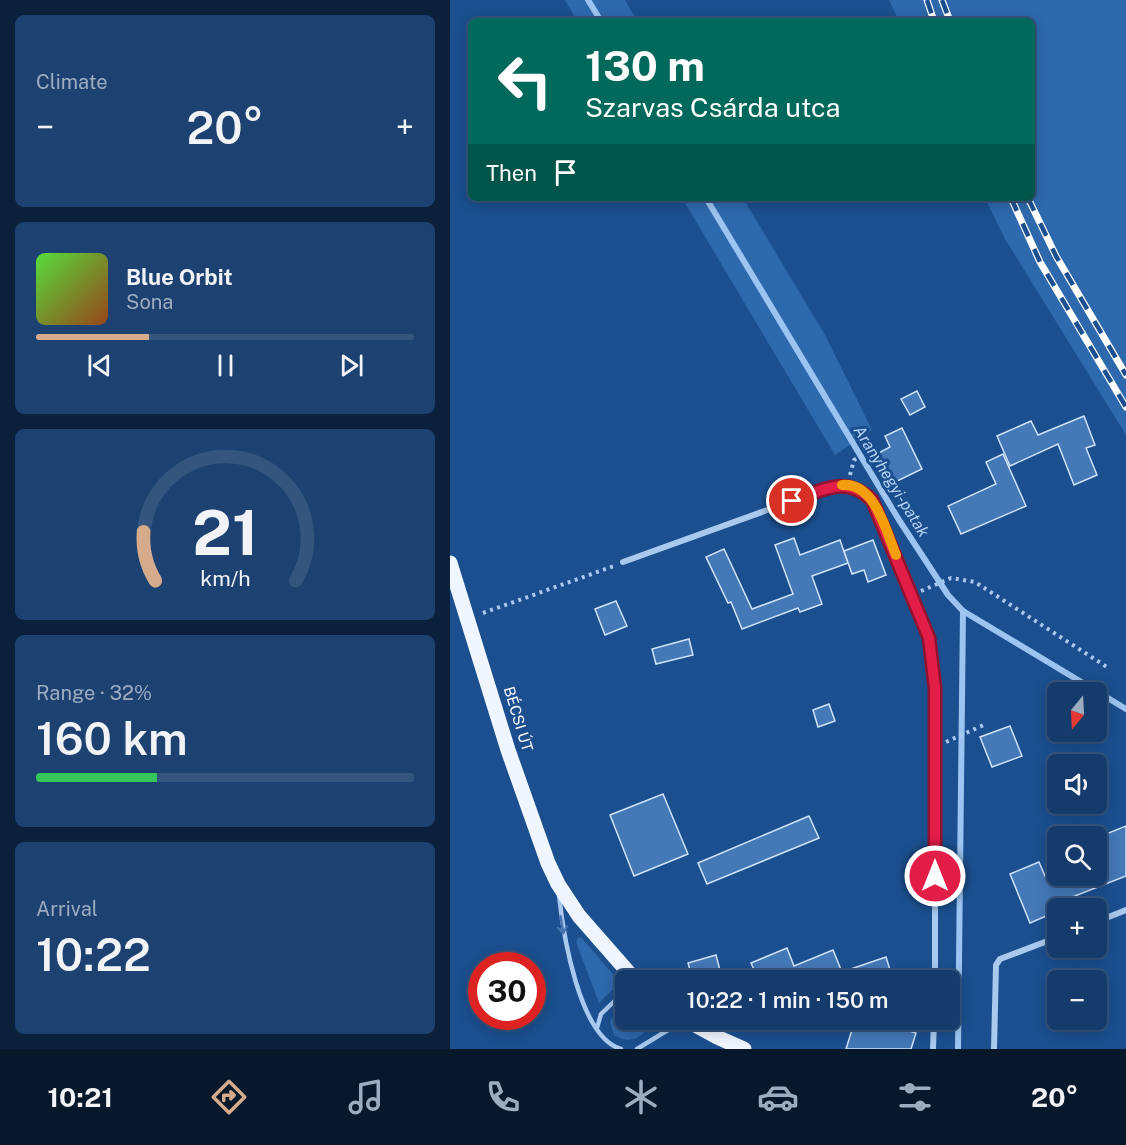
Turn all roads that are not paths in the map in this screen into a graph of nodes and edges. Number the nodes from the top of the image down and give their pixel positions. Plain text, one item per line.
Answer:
1 (623, 562) road end
2 (450, 563) edge
3 (558, 884) junction
4 (1126, 910) edge
5 (1107, 918) edge
6 (1047, 941) edge
7 (626, 970) edge
8 (936, 970) edge
9 (615, 1001) edge
10 (597, 1029) junction
11 (668, 1030) edge
12 (705, 1030) edge
13 (934, 1030) edge
14 (621, 1049) edge
15 (637, 1049) edge
16 (744, 1049) edge
17 (933, 1049) edge
18 (994, 1049) edge

1 - 8 street
2 - 3 main road, BÉCSI ÚT
3 - 7 main road, BÉCSI ÚT
3 -> 10 lane
4 - 5 street
6 - 18 street
9 - 10 lane
10 - 14 lane
11 - 15 lane
12 - 16 main road
13 - 17 street

